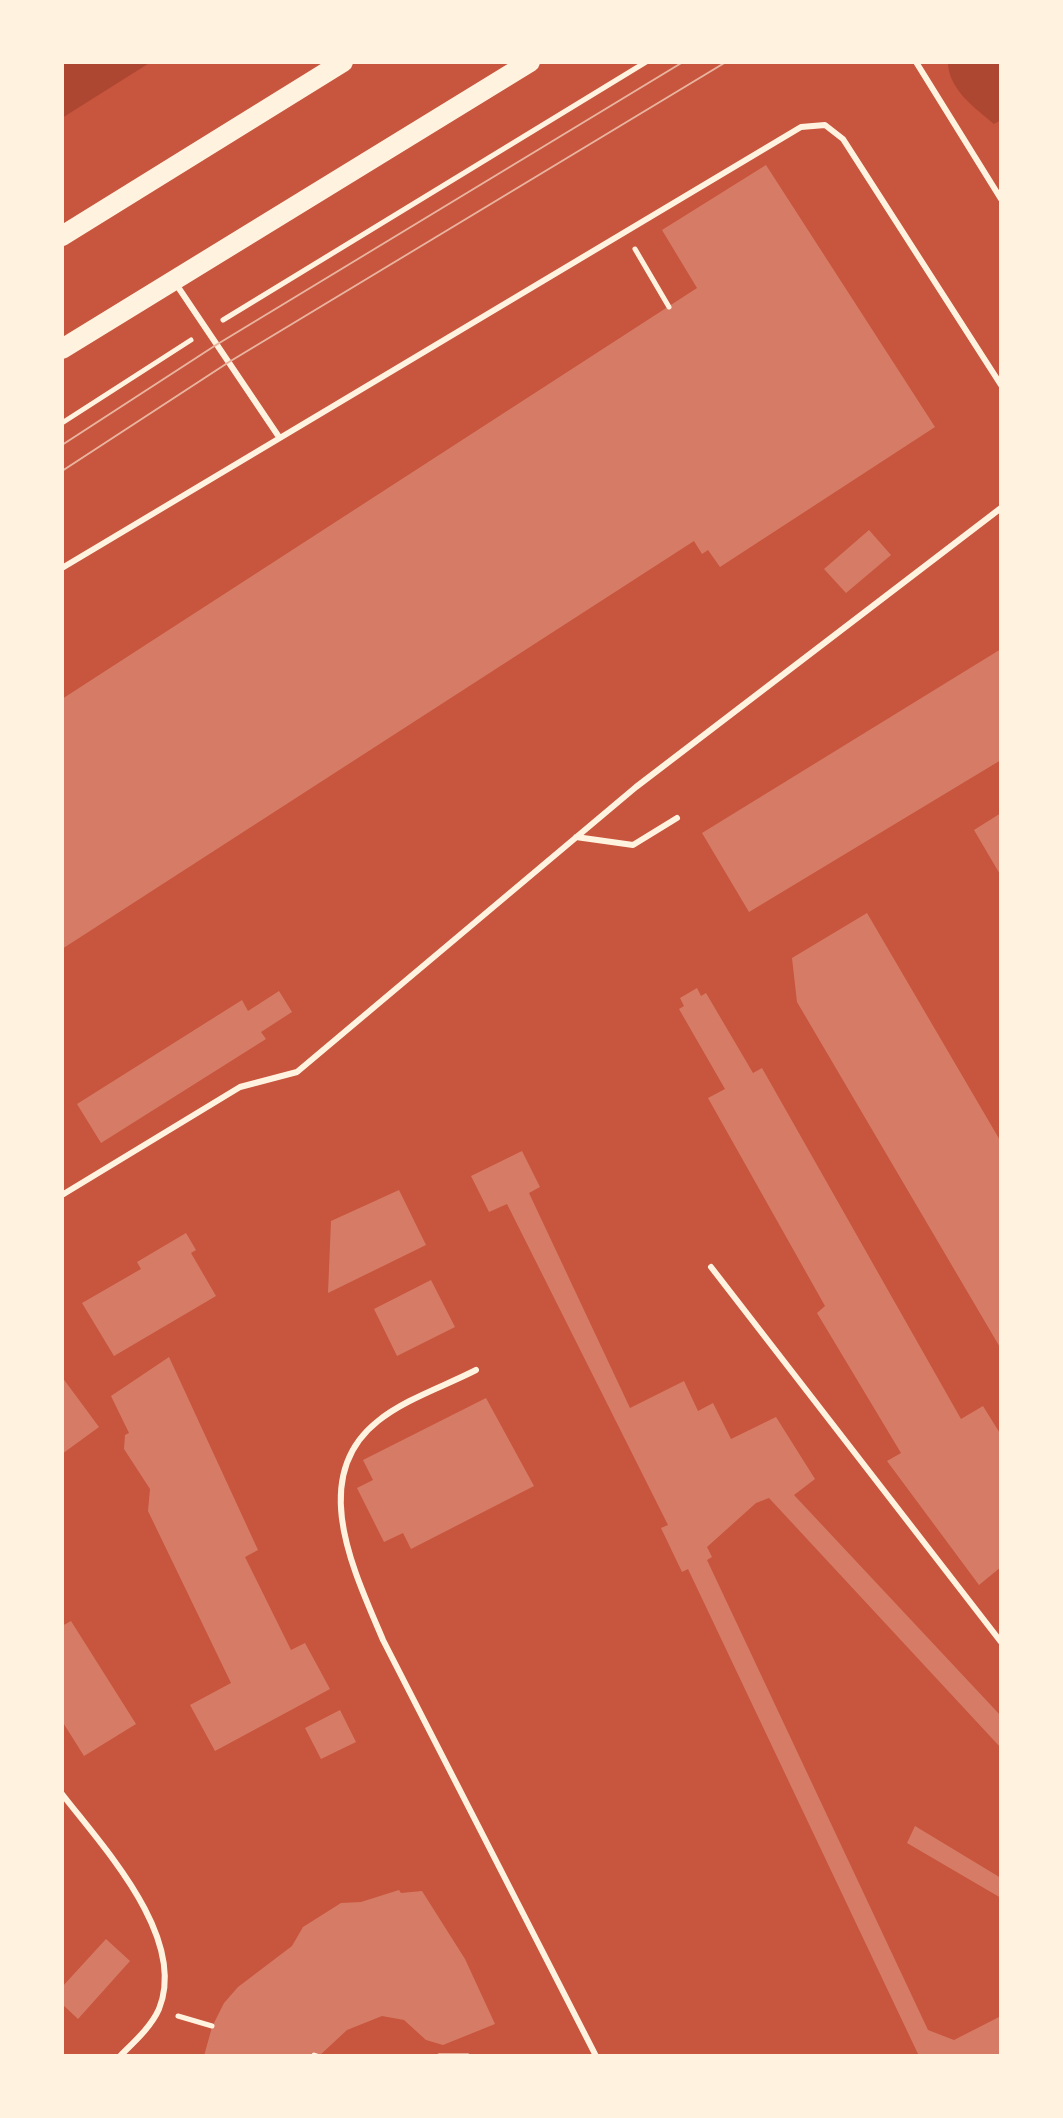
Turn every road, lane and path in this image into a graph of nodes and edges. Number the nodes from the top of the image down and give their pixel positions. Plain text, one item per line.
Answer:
1 (343, 62) edge
2 (530, 62) edge
3 (646, 62) edge
4 (916, 62) edge
5 (1001, 199) edge
6 (62, 236) edge
7 (651, 276) dead end
8 (172, 279) junction
9 (669, 307) dead end
10 (207, 330) junction
11 (62, 349) edge
12 (1001, 368) edge
13 (993, 373) junction
14 (1001, 385) edge
15 (62, 423) edge
16 (279, 437) junction
17 (1001, 508) edge
18 (62, 568) edge
19 (677, 818) dead end
20 (576, 837) junction
21 (62, 1195) edge
22 (711, 1267) dead end
23 (476, 1370) dead end
24 (1001, 1642) edge
25 (62, 1794) edge
26 (158, 2010) junction
27 (212, 2026) dead end
28 (120, 2056) edge
29 (439, 2056) edge
30 (468, 2056) edge
31 (596, 2056) edge

1 - 6 main road
2 - 8 main road
3 - 10 path
4 - 5 lane
7 - 9 path
8 - 10 lane
8 - 11 main road
10 - 15 path
10 - 16 lane
12 - 13 lane
13 - 14 lane
13 - 16 lane
16 - 18 lane
17 - 20 lane
19 - 20 lane
20 - 21 lane
22 - 24 lane
23 - 31 lane
25 - 26 lane
26 - 27 path
26 - 28 lane
29 - 30 path

